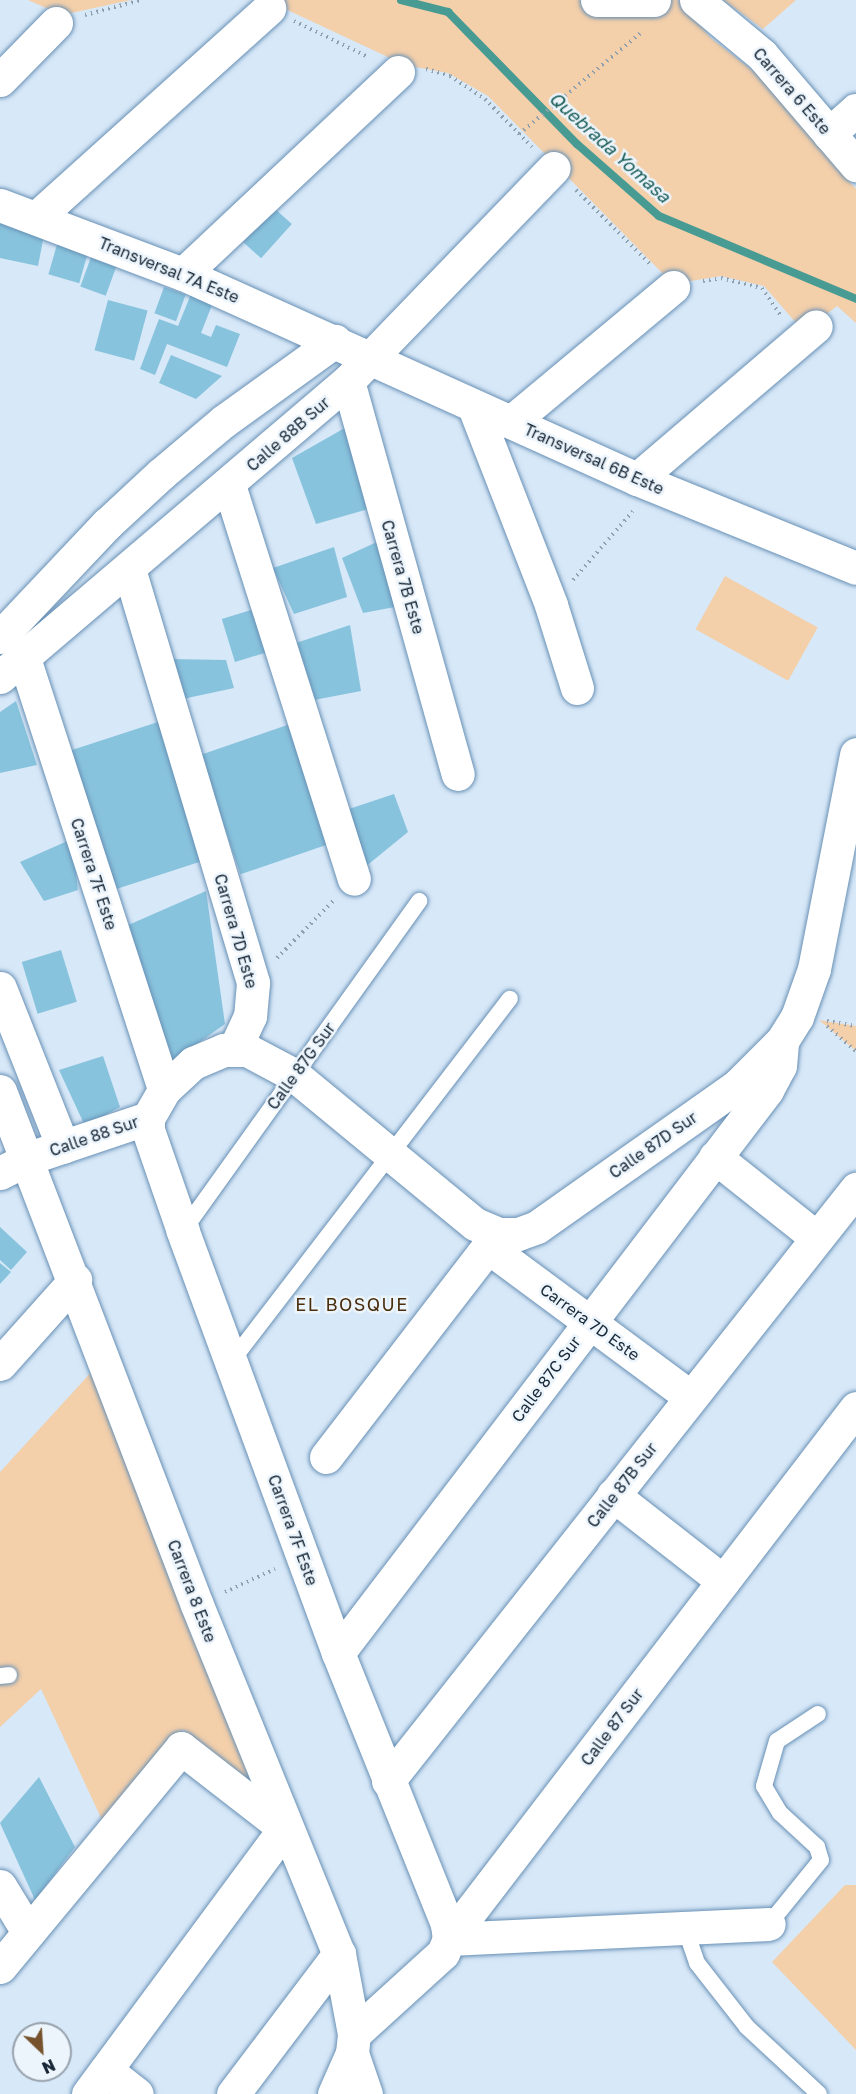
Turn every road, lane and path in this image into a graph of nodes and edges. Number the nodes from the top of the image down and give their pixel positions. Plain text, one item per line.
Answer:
1 (141, 0) edge
2 (597, 0) edge
3 (696, 0) edge
4 (269, 8) joint
5 (650, 14) edge
6 (56, 23) joint
7 (398, 72) junction
8 (0, 80) edge
9 (856, 111) edge
10 (519, 134) junction
11 (829, 134) junction
12 (856, 165) edge
13 (554, 168) junction
14 (0, 205) edge
15 (36, 218) junction
16 (183, 274) junction
17 (673, 287) junction
18 (806, 333) joint
19 (335, 340) junction
20 (371, 357) junction
21 (348, 381) junction
22 (474, 407) junction
23 (511, 423) junction
24 (646, 483) junction
25 (229, 485) junction
26 (856, 567) edge
27 (129, 569) junction
28 (550, 605) junction
29 (8, 657) edge
30 (577, 688) dead end
31 (856, 754) edge
32 (458, 774) dead end
33 (354, 879) joint
34 (418, 901) dead end
35 (253, 983) junction
36 (0, 988) edge
37 (510, 999) dead end
38 (819, 1020) dead end
39 (782, 1041) junction
40 (235, 1048) junction
41 (856, 1051) edge
42 (294, 1075) junction
43 (0, 1091) edge
44 (156, 1104) junction
45 (63, 1147) junction
46 (390, 1155) junction
47 (715, 1157) junction
48 (29, 1158) junction
49 (0, 1173) edge
50 (856, 1189) edge
51 (183, 1231) junction
52 (817, 1238) junction
53 (493, 1240) junction
54 (75, 1280) junction
55 (589, 1322) junction
56 (231, 1362) junction
57 (0, 1365) edge
58 (692, 1396) junction
59 (856, 1408) edge
60 (326, 1457) dead end
61 (613, 1495) junction
62 (302, 1556) junction
63 (723, 1581) junction
64 (197, 1605) junction
65 (338, 1653) junction
66 (818, 1714) dead end
67 (388, 1781) junction
68 (285, 1827) junction
69 (0, 1886) edge
70 (769, 1923) joint
71 (685, 1928) junction
72 (28, 1932) junction
73 (449, 1939) junction
74 (339, 1954) junction
75 (0, 1967) edge
76 (353, 2043) junction
77 (97, 2082) edge
78 (137, 2094) edge
79 (233, 2094) edge
80 (334, 2094) edge
81 (366, 2094) edge
82 (819, 2094) edge

1 - 6 path
2 - 5 street
3 - 11 street, Carrera 6 Este
4 - 7 path
4 - 15 street
5 - 10 path
6 - 8 street
7 - 10 path
7 - 16 street
9 - 11 street
10 - 13 path
11 - 12 street, Carrera 6 Este
13 - 17 path
13 - 20 street, Calle 88B Sur
14 - 15 street, Transversal 7A Este
15 - 16 street, Transversal 7A Este
16 - 19 street, Transversal 7A Este
17 - 18 path
17 - 23 street
18 - 24 street
19 - 20 street, Transversal 6B Este
19 - 29 street
20 - 21 street, Calle 88B Sur
20 - 22 street, Transversal 6B Este
21 - 25 street, Calle 88B Sur
21 - 32 street, Carrera 7B Este
22 - 23 street, Transversal 6B Este
22 - 28 street
23 - 24 street, Transversal 6B Este
24 - 26 street, Transversal 6B Este
24 - 28 path
25 - 27 street, Calle 88B Sur
25 - 33 street
27 - 29 street, Calle 88B Sur
27 - 35 street, Carrera 7D Este
28 - 30 street
29 - 44 street, Carrera 7F Este
31 - 39 street, Calle 87D Sur
33 - 35 path
34 - 42 lane, Calle 87G Sur
35 - 40 street, Carrera 7D Este
36 - 45 street
37 - 46 lane
38 - 41 path
39 - 47 street, Calle 87C Sur
39 - 53 street, Calle 87D Sur
40 - 42 street, Carrera 7D Este
40 - 44 street, Calle 88 Sur
42 - 46 street, Carrera 7D Este
42 - 51 lane, Calle 87G Sur
43 - 48 street, Carrera 8 Este
44 - 45 street, Calle 88 Sur
44 - 51 street, Carrera 7F Este
45 - 48 street, Calle 88 Sur
46 - 53 street, Carrera 7D Este
46 - 56 lane
47 - 52 street
47 - 55 street, Calle 87C Sur
48 - 49 street, Calle 88 Sur
48 - 54 street, Carrera 8 Este
50 - 52 street, Calle 87B Sur
51 - 56 street, Carrera 7F Este
52 - 58 street, Calle 87B Sur
53 - 55 street, Carrera 7D Este
53 - 60 street
54 - 57 street
54 - 64 street, Carrera 8 Este
55 - 58 street, Carrera 7D Este
55 - 65 street, Calle 87C Sur
56 - 62 street, Carrera 7F Este
58 - 61 street, Calle 87B Sur
59 - 63 street, Calle 87 Sur
61 - 63 street
61 - 67 street, Calle 87B Sur
62 - 64 path
62 - 65 street, Carrera 7F Este
63 - 73 street, Calle 87 Sur
64 - 68 street, Carrera 8 Este
65 - 67 street, Carrera 7F Este
66 - 70 lane
67 - 73 street, Carrera 7F Este
68 - 72 street
68 - 74 street, Carrera 8 Este
68 - 77 street
69 - 72 street
70 - 71 street
71 - 73 street
71 - 82 lane
72 - 75 street
73 - 76 street, Calle 87 Sur
74 - 76 street, Carrera 8 Este
74 - 79 street
76 - 80 street, Calle 87 Sur
76 - 81 street, Carrera 8 Este
77 - 78 street

